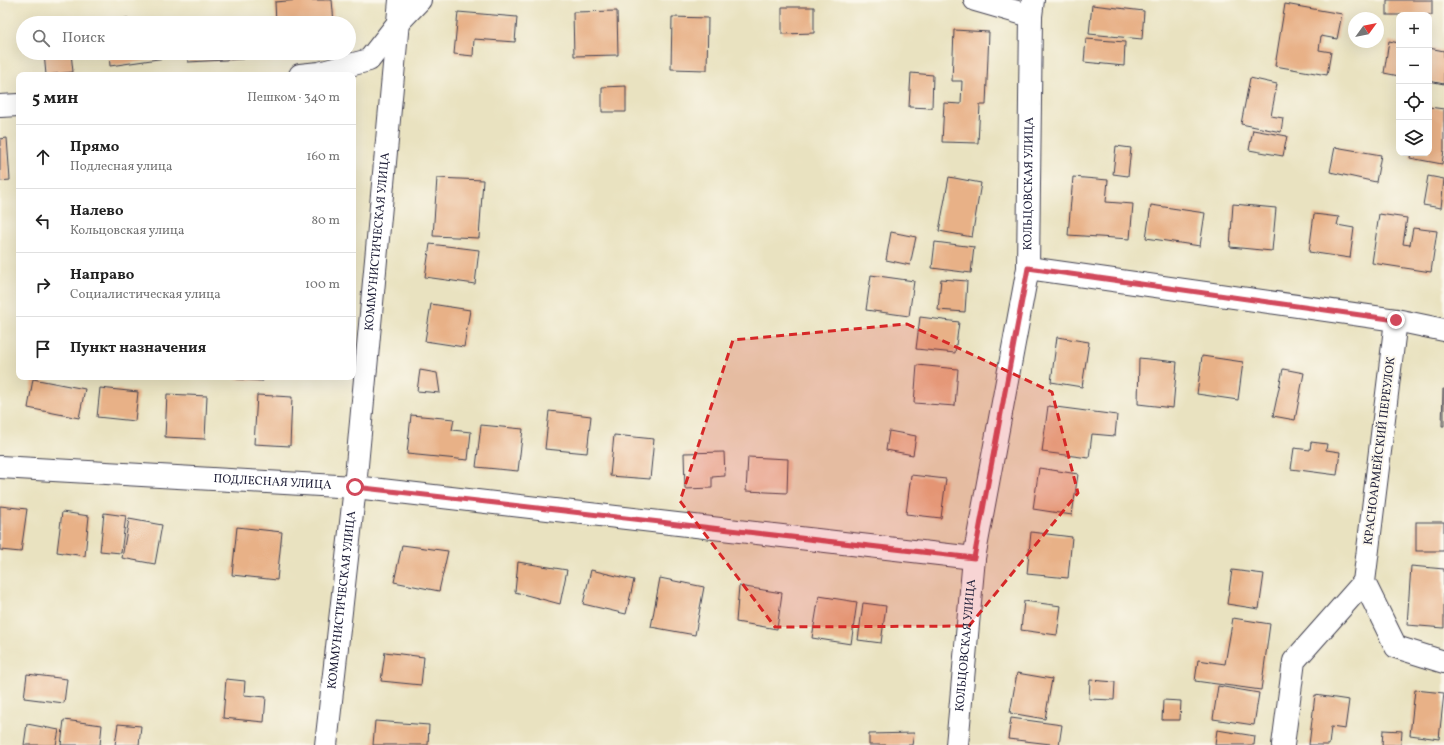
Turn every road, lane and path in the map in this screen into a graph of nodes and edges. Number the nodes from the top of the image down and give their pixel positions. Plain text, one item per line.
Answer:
1 (400, 0) edge
2 (420, 0) edge
3 (975, 0) edge
4 (1032, 8) edge
5 (398, 23) junction
6 (323, 72) edge
7 (16, 105) edge
8 (0, 106) edge
9 (1028, 268) junction
10 (1396, 320) junction
11 (1444, 330) edge
12 (0, 467) edge
13 (355, 487) junction
14 (974, 558) junction
15 (1364, 582) junction
16 (1444, 662) edge
17 (326, 745) edge
18 (957, 745) edge
19 (1283, 745) edge

1 - 5 street, КОММУНИСТИЧЕСКАЯ УЛИЦА
2 - 5 street
3 - 4 street
4 - 9 street, КОЛЬЦОВСКАЯ УЛИЦА
5 - 6 street
5 - 13 street, КОММУНИСТИЧЕСКАЯ УЛИЦА
7 - 8 street
9 - 10 street
9 - 14 street, КОЛЬЦОВСКАЯ УЛИЦА
10 - 11 street
10 - 15 street, КРАСНОАРМЕЙСКИЙ ПЕРЕУЛОК
12 - 13 street, ПОДЛЕСНАЯ УЛИЦА
13 - 14 street, ПОДЛЕСНАЯ УЛИЦА
13 - 17 street, КОММУНИСТИЧЕСКАЯ УЛИЦА
14 - 18 street, КОЛЬЦОВСКАЯ УЛИЦА
15 - 16 street
15 - 19 street

